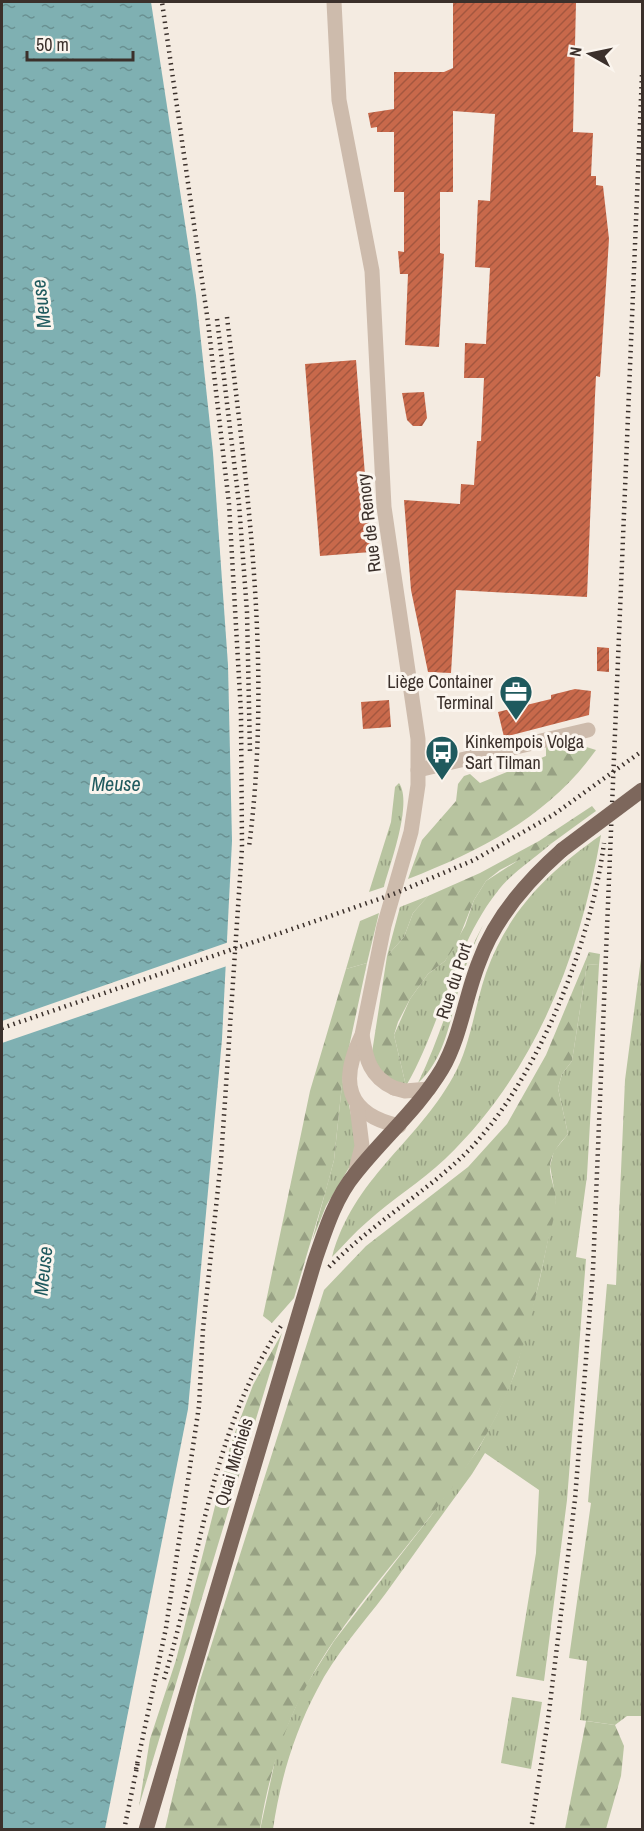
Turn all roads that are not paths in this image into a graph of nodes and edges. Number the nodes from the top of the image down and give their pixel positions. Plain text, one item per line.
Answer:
1 (334, 2) edge
2 (588, 730) dead end
3 (418, 770) junction
4 (642, 790) edge
5 (362, 1035) junction
6 (394, 1088) junction
7 (429, 1089) junction
8 (357, 1106) junction
9 (402, 1122) junction
10 (355, 1174) junction
11 (146, 1830) edge

1 - 3 street, Rue de Renory
2 - 3 street
3 - 5 street, Rue de Renory
4 - 7 main road, Rue du Port, bridge
5 - 6 street, Rue de Renory
5 - 8 street, Rue de Renory
6 - 7 street
6 - 9 street, Rue de Renory
7 - 9 main road, Rue du Port
8 - 9 street
8 - 10 street, Rue de Renory
9 - 10 main road, Quai Michiels
10 - 11 main road, Quai Michiels

